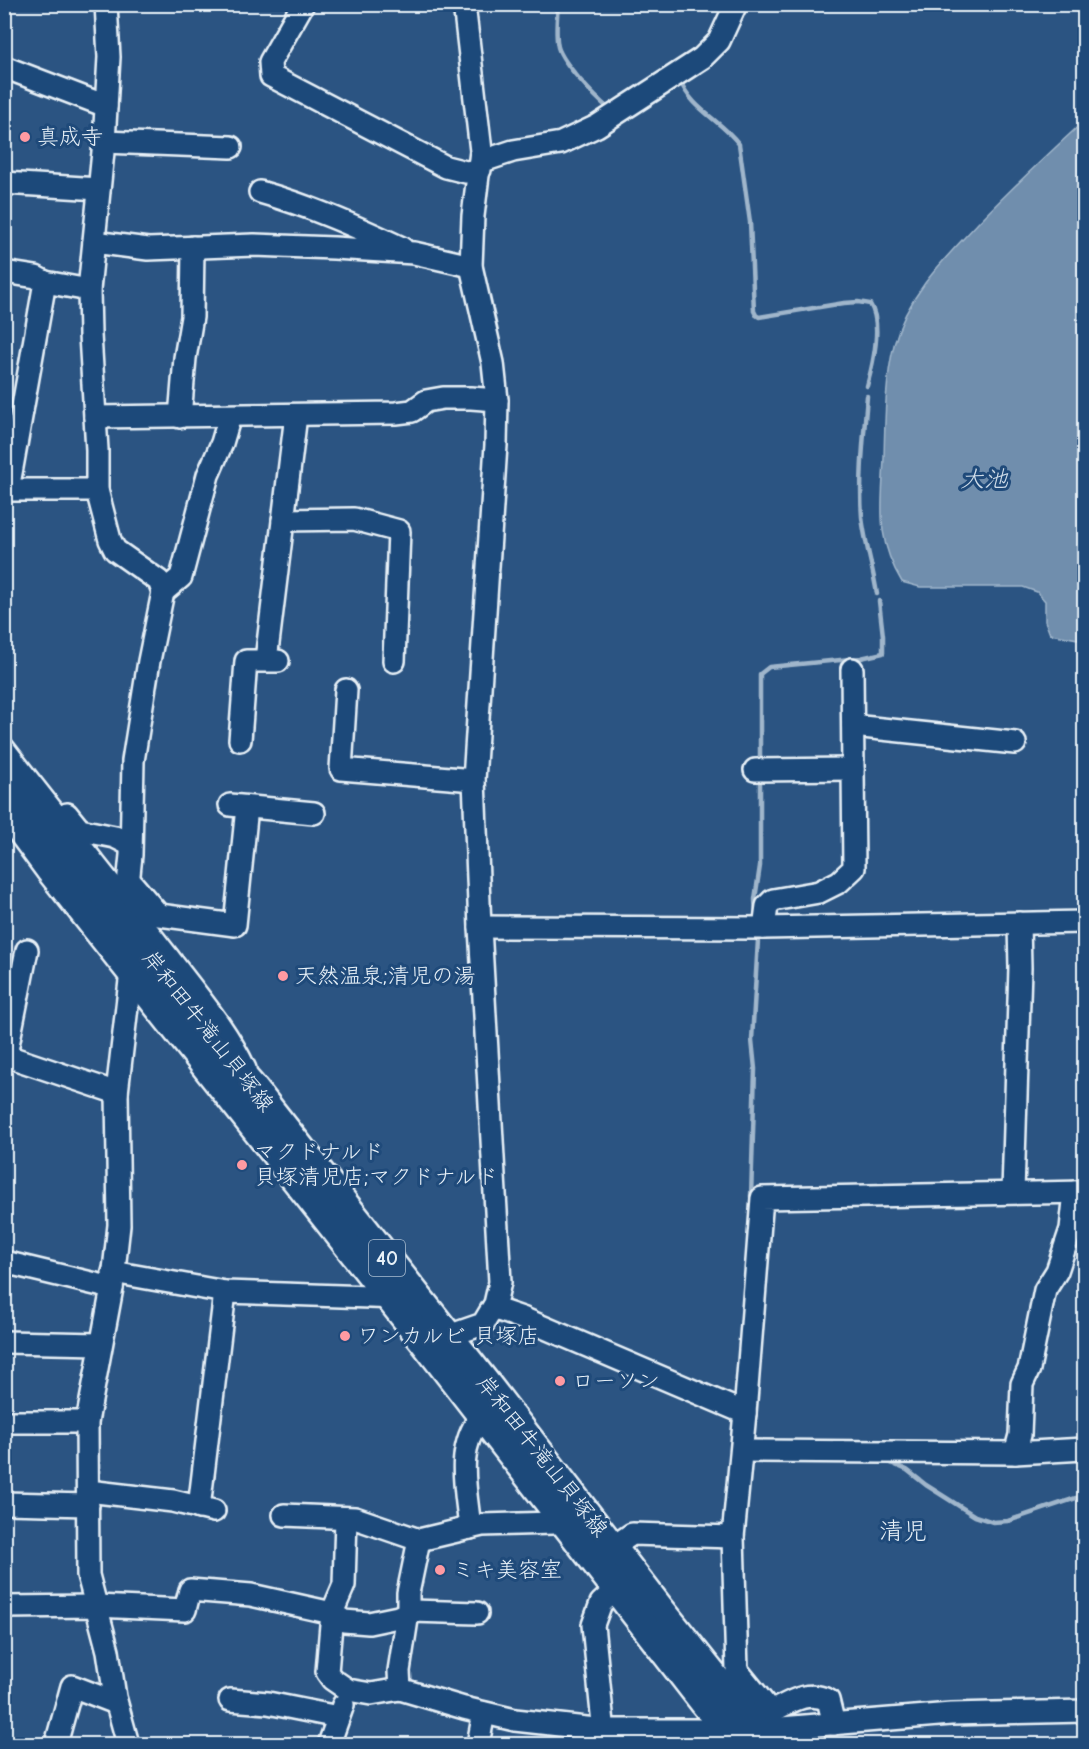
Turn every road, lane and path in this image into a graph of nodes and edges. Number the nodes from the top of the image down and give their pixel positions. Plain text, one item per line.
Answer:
1 (106, 4) edge
2 (303, 4) edge
3 (465, 4) edge
4 (736, 4) edge
5 (4, 67) edge
6 (106, 106) junction
7 (104, 142) junction
8 (231, 147) dead end
9 (480, 166) junction
10 (4, 183) edge
11 (99, 189) junction
12 (260, 192) dead end
13 (94, 242) junction
14 (193, 247) junction
15 (414, 253) junction
16 (471, 266) junction
17 (4, 272) edge
18 (45, 282) junction
19 (89, 290) junction
20 (497, 400) junction
21 (296, 415) junction
22 (230, 416) junction
23 (95, 417) junction
24 (180, 417) junction
25 (6, 490) edge
26 (97, 490) junction
27 (283, 520) junction
28 (163, 592) junction
29 (394, 661) dead end
30 (852, 669) dead end
31 (346, 690) dead end
32 (853, 726) junction
33 (240, 740) dead end
34 (1015, 743) dead end
35 (4, 749) edge
36 (853, 769) junction
37 (12, 770) edge
38 (760, 770) dead end
39 (474, 780) junction
40 (4, 808) edge
41 (314, 813) dead end
42 (4, 826) edge
43 (131, 846) junction
44 (129, 880) junction
45 (1084, 922) edge
46 (119, 923) junction
47 (1019, 923) junction
48 (480, 927) junction
49 (764, 928) junction
50 (27, 950) dead end
51 (131, 972) junction
52 (5, 1055) edge
53 (117, 1093) junction
54 (1013, 1192) junction
55 (1080, 1192) edge
56 (4, 1262) edge
57 (112, 1280) junction
58 (225, 1292) junction
59 (388, 1297) junction
60 (419, 1299) junction
61 (493, 1308) junction
62 (437, 1340) junction
63 (4, 1342) edge
64 (100, 1344) junction
65 (746, 1413) junction
66 (482, 1416) junction
67 (4, 1422) edge
68 (87, 1422) junction
69 (1084, 1449) edge
70 (742, 1451) junction
71 (1015, 1453) junction
72 (88, 1498) junction
73 (4, 1503) edge
74 (284, 1515) dead end
75 (346, 1518) junction
76 (562, 1520) junction
77 (470, 1528) junction
78 (733, 1537) junction
79 (419, 1540) junction
80 (613, 1547) junction
81 (625, 1582) junction
82 (96, 1606) junction
83 (4, 1608) edge
84 (332, 1613) junction
85 (408, 1613) junction
86 (477, 1613) dead end
87 (400, 1689) junction
88 (348, 1690) junction
89 (230, 1700) dead end
90 (116, 1703) junction
91 (1084, 1712) edge
92 (484, 1713) junction
93 (338, 1717) junction
94 (834, 1724) junction
95 (605, 1737) edge
96 (747, 1738) edge
97 (56, 1744) edge
98 (128, 1744) edge
99 (329, 1744) edge
100 (478, 1744) edge

1 - 6 street
2 - 9 street
3 - 9 street
4 - 9 street
5 - 6 street
6 - 7 street
7 - 8 street
7 - 11 street
9 - 16 street
10 - 11 street
11 - 13 street
12 - 15 street
13 - 14 street
13 - 19 street
14 - 15 street
14 - 24 street
15 - 16 street
16 - 20 street
17 - 18 street
18 - 19 street
18 - 25 street
19 - 23 street
20 - 21 street
20 - 39 street
21 - 22 street
21 - 27 street
22 - 24 street
22 - 28 street
23 - 24 street
23 - 26 street
25 - 26 street
26 - 28 street
27 - 29 street
27 - 33 street
28 - 43 street
30 - 32 street
31 - 39 street
32 - 34 street
32 - 36 street
35 - 37 street
36 - 38 street
36 - 49 street
37 - 43 street
37 - 46 main road, 岸和田牛滝山貝塚線 / 40
39 - 48 street
40 - 46 main road, 岸和田牛滝山貝塚線 / 40
41 - 44 street
42 - 46 street
43 - 44 street
44 - 46 street
45 - 47 street
46 - 51 main road, 岸和田牛滝山貝塚線 / 40
46 - 60 main road, 岸和田牛滝山貝塚線 / 40
47 - 49 street
47 - 54 street
48 - 49 street
48 - 61 street
50 - 52 street
51 - 53 street
51 - 59 main road, 岸和田牛滝山貝塚線 / 40
52 - 53 street
53 - 57 street
54 - 55 street
54 - 65 street
55 - 71 street
56 - 57 street
57 - 58 street
57 - 64 street
58 - 59 street
58 - 72 street
59 - 60 street
59 - 62 main road, 岸和田牛滝山貝塚線 / 40
60 - 62 main road, 岸和田牛滝山貝塚線 / 40
61 - 62 street
61 - 65 street
62 - 66 main road, 岸和田牛滝山貝塚線 / 40
62 - 80 main road, 岸和田牛滝山貝塚線 / 40
63 - 64 street
64 - 68 street
65 - 70 street
66 - 76 main road, 岸和田牛滝山貝塚線 / 40
66 - 77 street
67 - 68 street
68 - 72 street
69 - 71 street
70 - 71 street
70 - 78 street
72 - 73 street
72 - 82 street
74 - 75 street
75 - 79 street
75 - 84 street
76 - 77 street
76 - 81 main road, 岸和田牛滝山貝塚線 / 40
77 - 79 street
78 - 80 street
78 - 94 street
79 - 85 street
80 - 81 main road, 岸和田牛滝山貝塚線 / 40
81 - 95 street
81 - 96 main road, 岸和田牛滝山貝塚線 / 40
82 - 83 street
82 - 84 street
82 - 90 street
84 - 85 street
84 - 88 street
85 - 86 street
85 - 87 street
87 - 88 street
87 - 92 street
88 - 93 street
89 - 93 street
90 - 97 street
90 - 98 street
91 - 94 street
92 - 95 street
92 - 100 street
93 - 99 street
94 - 96 street
95 - 96 street

